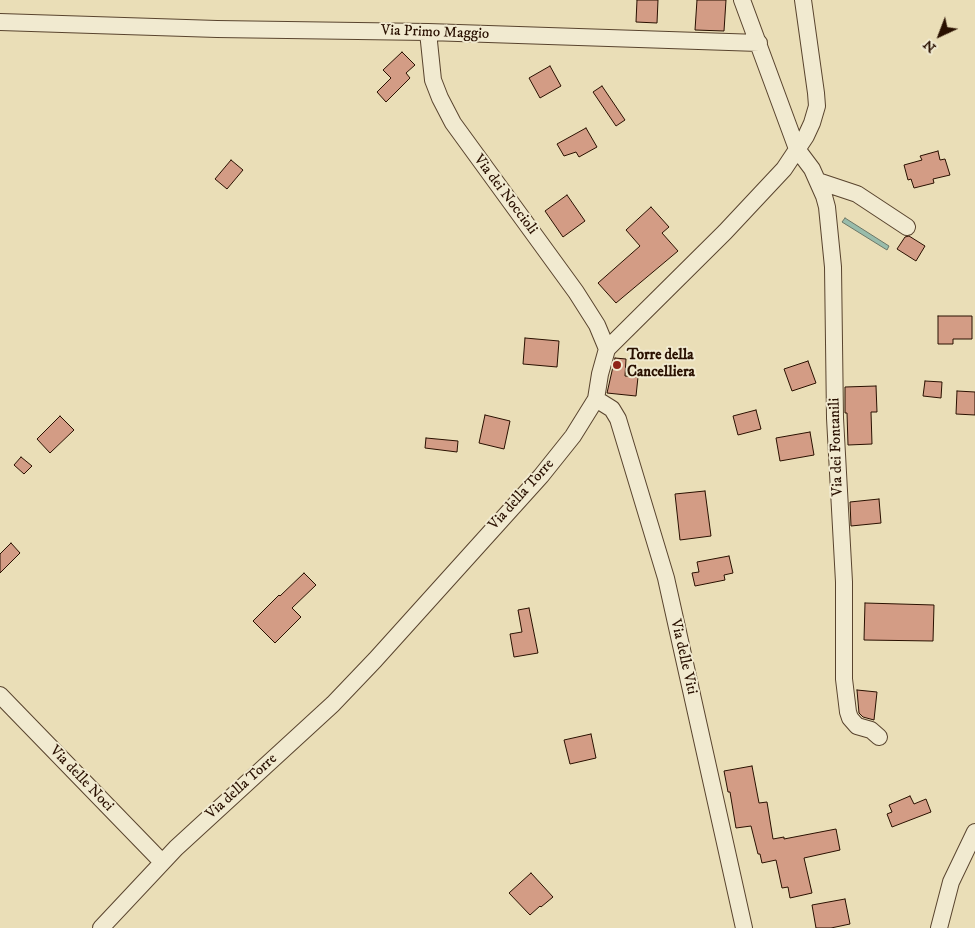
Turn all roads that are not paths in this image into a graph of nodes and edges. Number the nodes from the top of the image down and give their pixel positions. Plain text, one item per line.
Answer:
1 (742, 0) edge
2 (803, 0) edge
3 (0, 22) edge
4 (428, 32) junction
5 (759, 43) junction
6 (798, 148) junction
7 (818, 181) junction
8 (907, 227) dead end
9 (607, 349) junction
10 (596, 399) junction
11 (0, 695) edge
12 (879, 737) dead end
13 (975, 832) edge
14 (162, 862) junction
15 (101, 928) edge
16 (744, 928) edge
17 (939, 928) edge

1 - 5 street
2 - 6 street, Via della Torre
3 - 4 street, Via Primo Maggio
4 - 5 street, Via Primo Maggio
4 - 9 street, Via dei Noccioli
5 - 6 street
6 - 7 street, Via dei Fontanili
6 - 9 street, Via della Torre
7 - 8 street
7 - 12 street, Via dei Fontanili
9 - 10 street, Via della Torre
10 - 14 street, Via della Torre
10 - 16 street, Via delle Viti
11 - 14 street, Via delle Noci
13 - 17 street
14 - 15 street, Via della Torre

